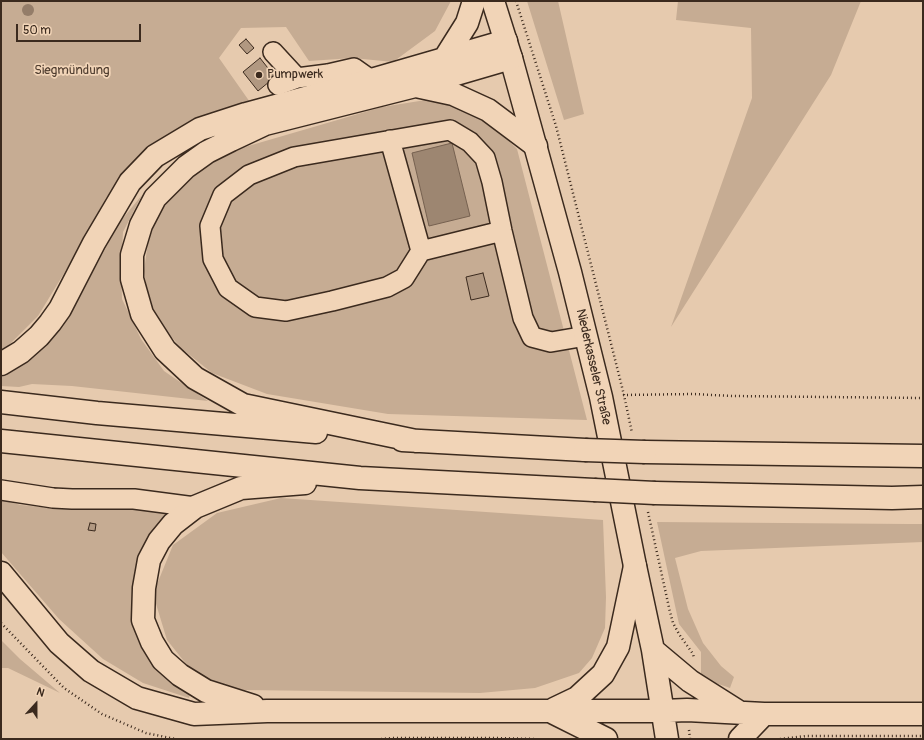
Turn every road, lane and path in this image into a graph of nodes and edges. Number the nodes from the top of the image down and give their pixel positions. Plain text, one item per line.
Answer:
1 (474, 1) edge
2 (493, 1) edge
3 (509, 49) junction
4 (273, 52) dead end
5 (445, 58) junction
6 (297, 78) junction
7 (371, 80) junction
8 (278, 85) dead end
9 (415, 86) junction
10 (390, 140) junction
11 (536, 146) junction
12 (502, 231) junction
13 (421, 251) junction
14 (586, 336) junction
15 (1, 364) edge
16 (601, 397) junction
17 (923, 398) edge
18 (1, 402) edge
19 (1, 441) edge
20 (416, 441) junction
21 (923, 456) edge
22 (360, 478) junction
23 (1, 490) edge
24 (923, 497) edge
25 (195, 507) junction
26 (635, 566) junction
27 (1, 573) edge
28 (1, 623) edge
29 (653, 650) junction
30 (267, 711) junction
31 (549, 711) junction
32 (663, 711) junction
33 (740, 713) junction
34 (764, 714) junction
35 (923, 714) edge
36 (923, 736) edge
37 (494, 738) edge
38 (174, 739) edge
39 (381, 739) edge
40 (536, 739) edge
41 (606, 739) edge
42 (667, 739) edge
43 (740, 739) edge
44 (780, 739) edge

1 - 5 main road
2 - 3 main road, Niederkasseler Straße
3 - 5 main road
3 - 9 main road
3 - 11 main road, Niederkasseler Straße
4 - 6 lane
5 - 7 main road
6 - 7 lane
6 - 8 lane
7 - 15 main road
9 - 11 main road
9 - 20 main road
10 - 12 lane
10 - 13 lane
10 - 13 lane
11 - 14 main road, Niederkasseler Straße
12 - 13 lane
12 - 14 lane
14 - 16 main road, Niederkasseler Straße
16 - 17 path
16 - 26 main road, Niederkasseler Straße
18 - 20 main road
19 - 22 main road
20 - 21 main road, bridge
22 - 24 main road, bridge
22 - 25 main road
23 - 25 lane
25 - 30 main road
26 - 29 main road, Niederkasseler Straße
26 - 31 main road
27 - 30 main road
28 - 38 path
29 - 32 main road, Niederkasseler Straße
29 - 33 main road
30 - 31 main road
31 - 32 main road
31 - 41 main road
32 - 33 main road
32 - 42 main road, Niederkasseler Straße
33 - 34 main road
34 - 35 main road
34 - 43 main road
36 - 44 path
37 - 39 path
37 - 40 path

